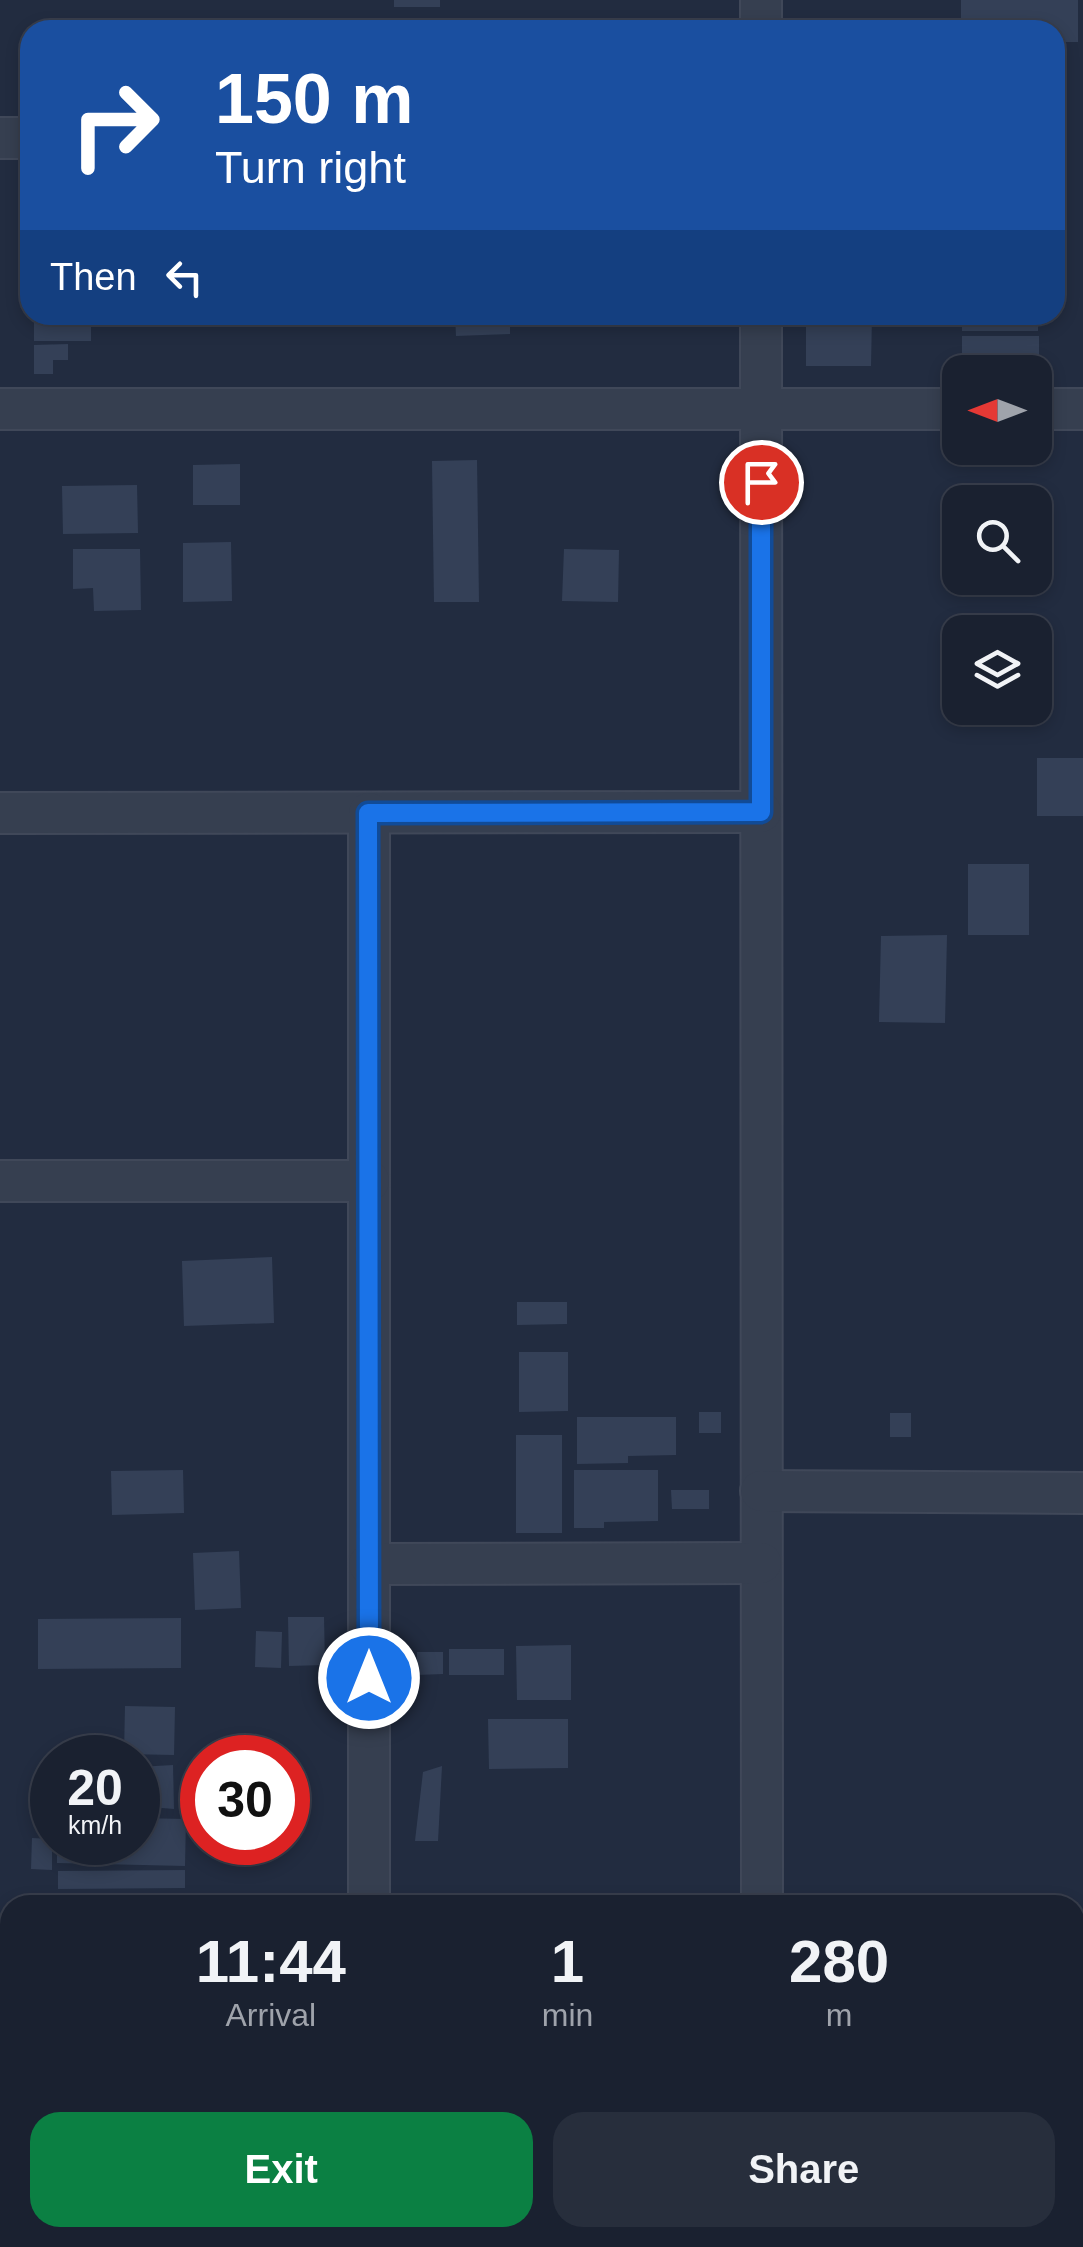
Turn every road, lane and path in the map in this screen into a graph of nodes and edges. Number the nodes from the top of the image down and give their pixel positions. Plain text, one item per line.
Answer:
1 (761, 325) edge
2 (761, 408) junction
3 (942, 408) edge
4 (1052, 408) edge
5 (1083, 408) edge
6 (0, 409) edge
7 (761, 812) junction
8 (0, 813) edge
9 (368, 813) junction
10 (0, 1181) edge
11 (368, 1181) junction
12 (761, 1491) junction
13 (1083, 1494) edge
14 (761, 1563) junction
15 (368, 1564) junction
16 (369, 1895) edge
17 (762, 1895) edge

1 - 2 street
2 - 3 street
2 - 6 street
2 - 7 street
4 - 5 street
7 - 9 street
7 - 12 street
8 - 9 street
9 - 11 street
10 - 11 street
11 - 15 street
12 - 13 street
12 - 14 street
14 - 15 street
14 - 17 street
15 - 16 street

